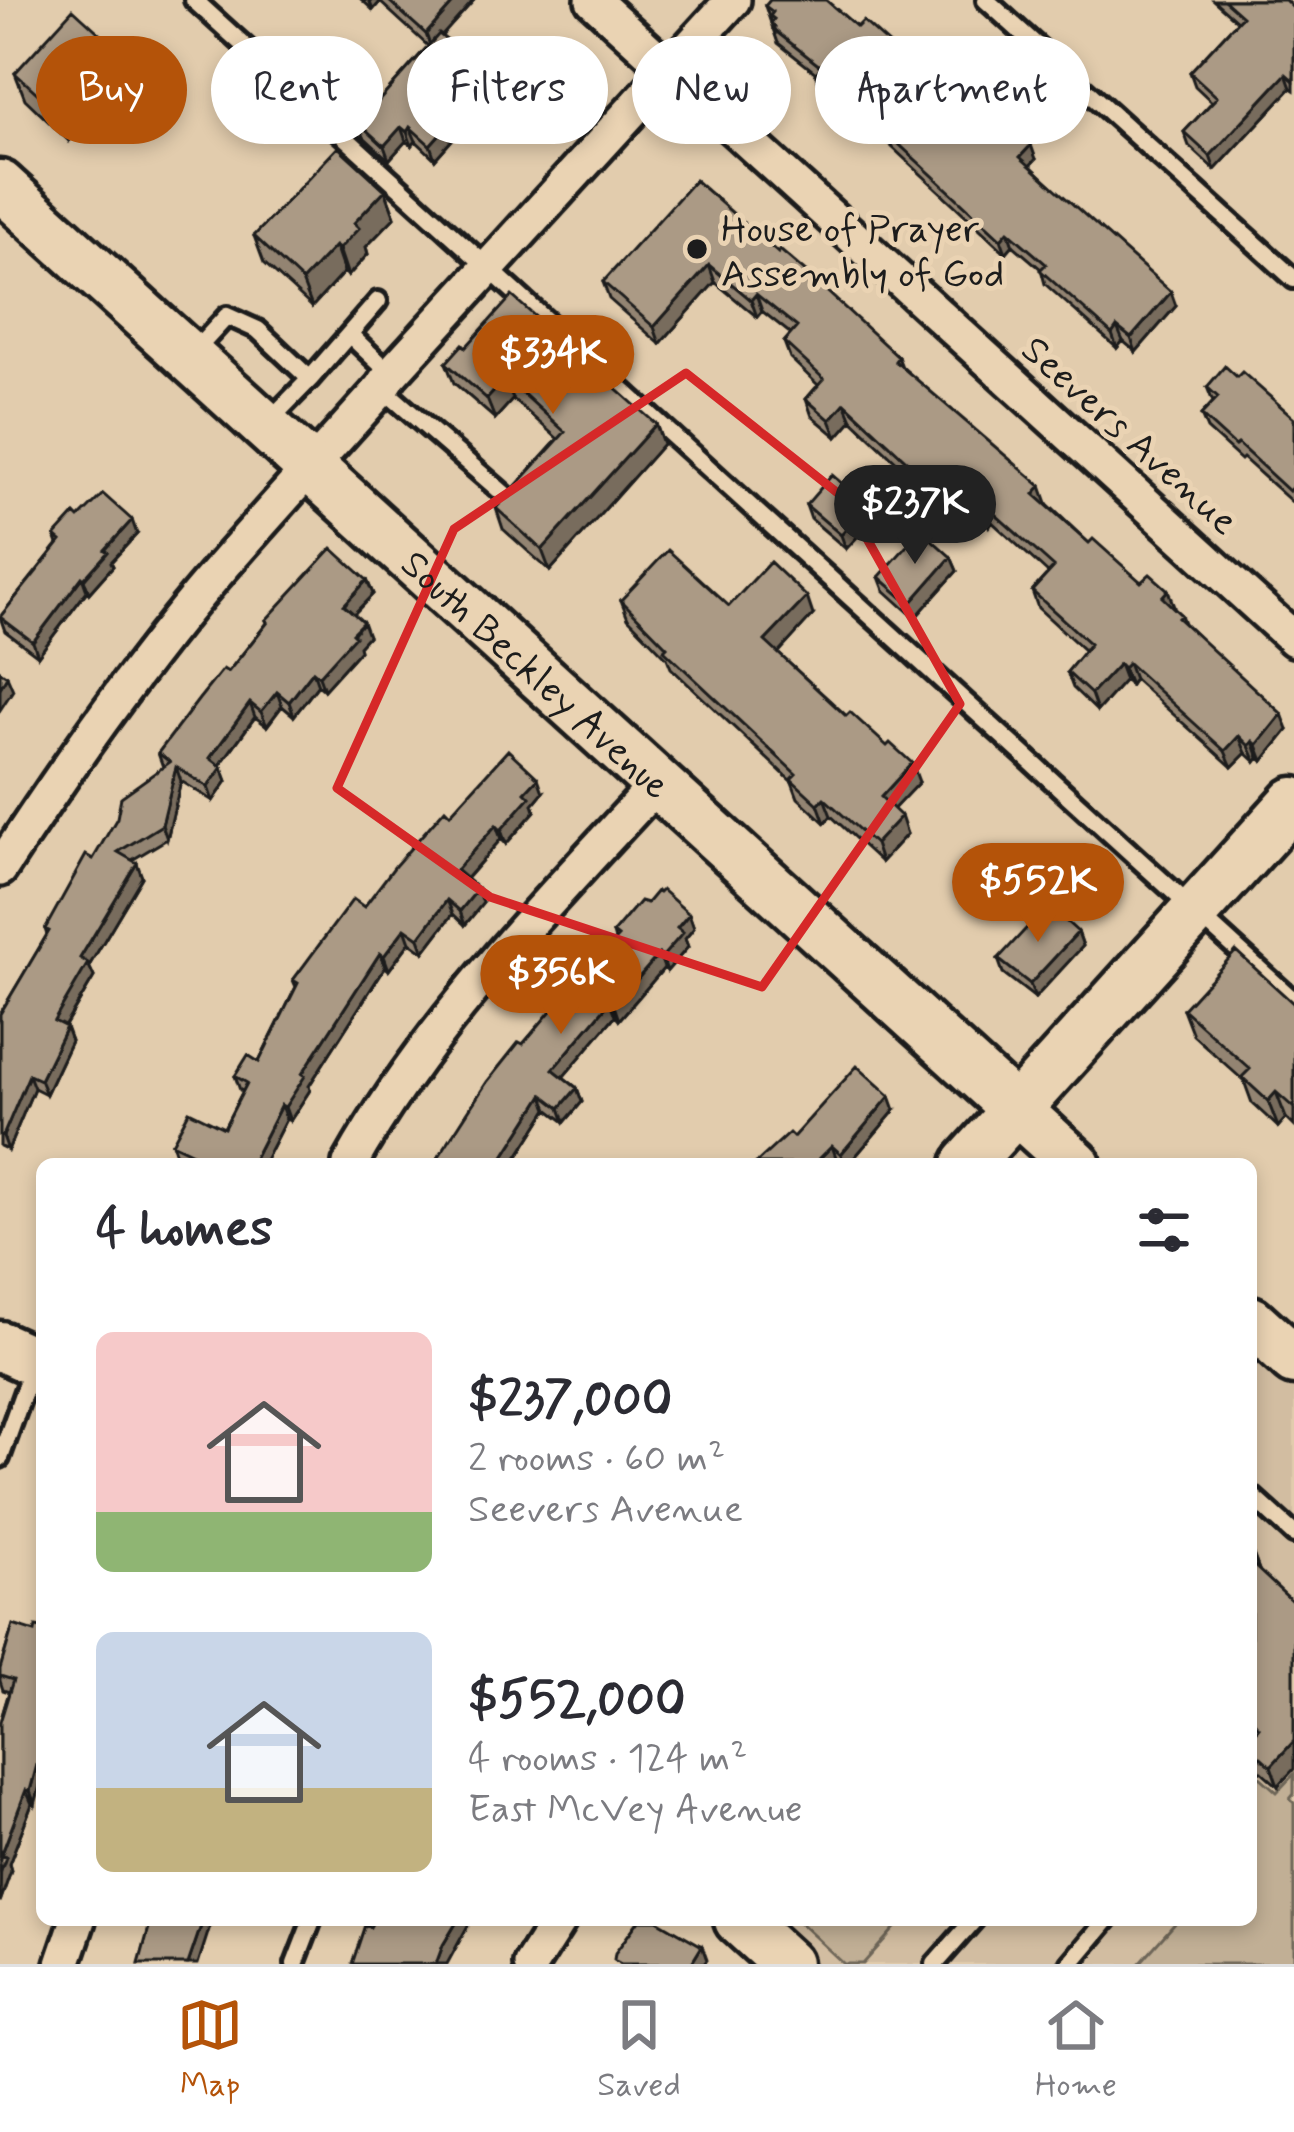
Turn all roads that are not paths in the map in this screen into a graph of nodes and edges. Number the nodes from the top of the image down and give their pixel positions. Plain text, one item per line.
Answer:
1 (194, 0) edge
2 (593, 0) edge
3 (733, 0) edge
4 (986, 0) edge
5 (633, 36) edge
6 (701, 36) edge
7 (632, 112) edge
8 (751, 144) edge
9 (0, 185) edge
10 (489, 269) junction
11 (1294, 279) edge
12 (378, 301) dead end
13 (350, 335) junction
14 (190, 356) junction
15 (310, 379) junction
16 (386, 381) junction
17 (265, 425) junction
18 (312, 468) junction
19 (504, 494) edge
20 (1294, 639) edge
21 (658, 783) junction
22 (1294, 802) edge
23 (0, 869) edge
24 (1196, 912) junction
25 (1294, 1001) edge
26 (1017, 1111) junction
27 (353, 1158) edge
28 (973, 1158) edge
29 (1069, 1158) edge
30 (1257, 1327) edge
31 (26, 1357) edge
32 (1294, 1360) edge
33 (0, 1458) edge
34 (1257, 1501) edge
35 (1294, 1534) edge
36 (76, 1926) edge
37 (310, 1926) edge
38 (556, 1926) edge
39 (746, 1926) edge
40 (969, 1926) edge
41 (1102, 1926) edge
42 (63, 1964) edge
43 (295, 1964) edge
44 (531, 1964) edge
45 (787, 1964) edge
46 (935, 1964) edge
47 (1070, 1964) edge

1 - 10 lane
2 - 5 street, Seevers Avenue
3 - 6 street
4 - 11 lane
7 - 10 street
8 - 20 street, Seevers Avenue
9 - 14 street, South Beckley Avenue
10 - 16 street
10 - 24 lane
12 - 13 lane
13 - 15 lane
13 - 16 lane
14 - 15 lane
14 - 17 street, South Beckley Avenue
15 - 17 lane
16 - 18 street
16 - 19 lane
17 - 18 street, South Beckley Avenue
18 - 21 street, South Beckley Avenue
18 - 23 street
21 - 26 street, South Beckley Avenue
21 - 27 street
22 - 24 street
24 - 25 lane
24 - 26 street
26 - 28 street
26 - 29 street, South Beckley Avenue
30 - 32 street
31 - 33 lane
34 - 35 lane
36 - 42 street
37 - 43 lane
38 - 44 street
39 - 45 street
40 - 46 lane
41 - 47 lane

